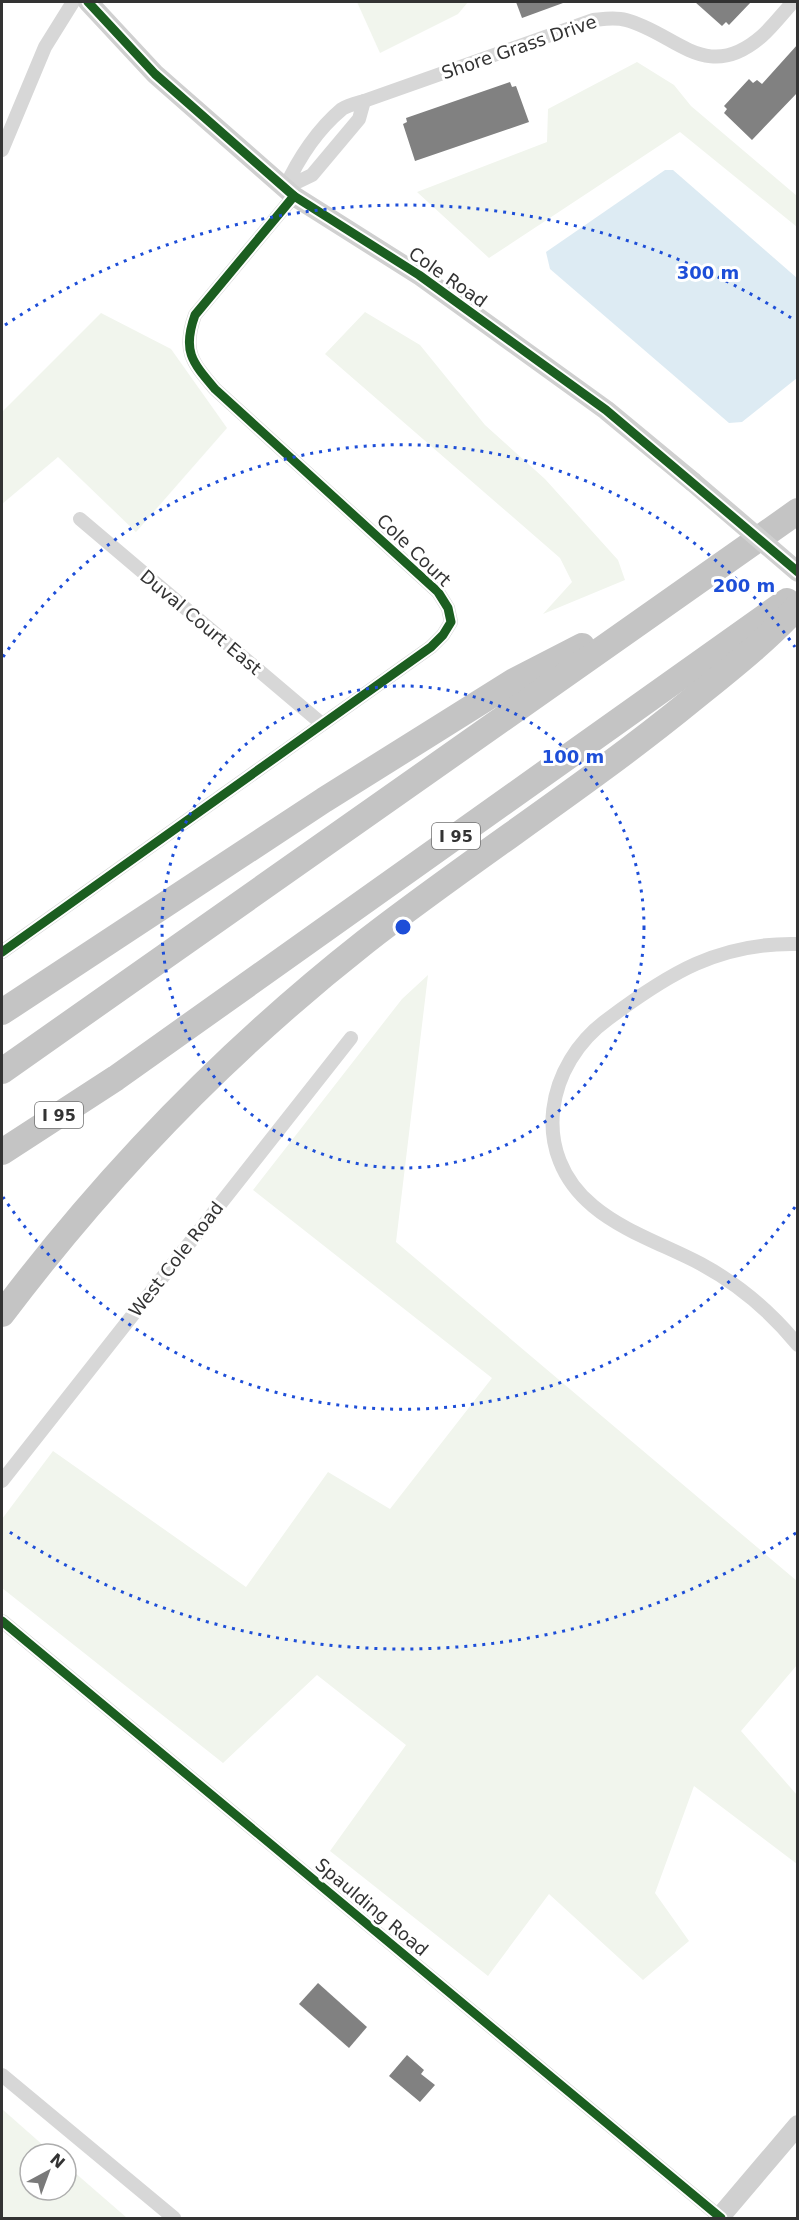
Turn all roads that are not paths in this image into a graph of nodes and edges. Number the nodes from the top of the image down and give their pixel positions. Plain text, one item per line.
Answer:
1 (73, 2) edge
2 (88, 2) edge
3 (793, 2) edge
4 (364, 100) junction
5 (327, 126) junction
6 (343, 139) junction
7 (2, 150) edge
8 (290, 192) junction
9 (798, 511) edge
10 (80, 519) dead end
11 (798, 572) edge
12 (798, 594) edge
13 (798, 606) edge
14 (660, 607) junction
15 (322, 724) junction
16 (798, 944) edge
17 (2, 952) edge
18 (2, 1012) edge
19 (351, 1038) dead end
20 (2, 1071) edge
21 (2, 1152) edge
22 (2, 1314) edge
23 (798, 1345) edge
24 (2, 1481) edge
25 (2, 1621) edge
26 (2, 2075) edge
27 (798, 2125) edge
28 (174, 2218) edge
29 (720, 2218) edge

1 - 7 street
2 - 8 street, Cole Road
3 - 4 street, Shore Grass Drive
4 - 5 street, Shore Grass Drive
4 - 6 street
5 - 6 street
5 - 8 street, Shore Grass Drive
6 - 8 street
8 - 11 street, Cole Road, bridge
8 - 15 street, Cole Court
9 - 14 highway
10 - 15 street, Duval Court East
12 - 21 highway, I 95
13 - 22 highway
14 - 18 highway
14 - 20 highway
15 - 17 street, Cole Court
16 - 23 street
19 - 24 street, West Cole Road
25 - 29 street, Spaulding Road
26 - 28 street
27 - 29 street

